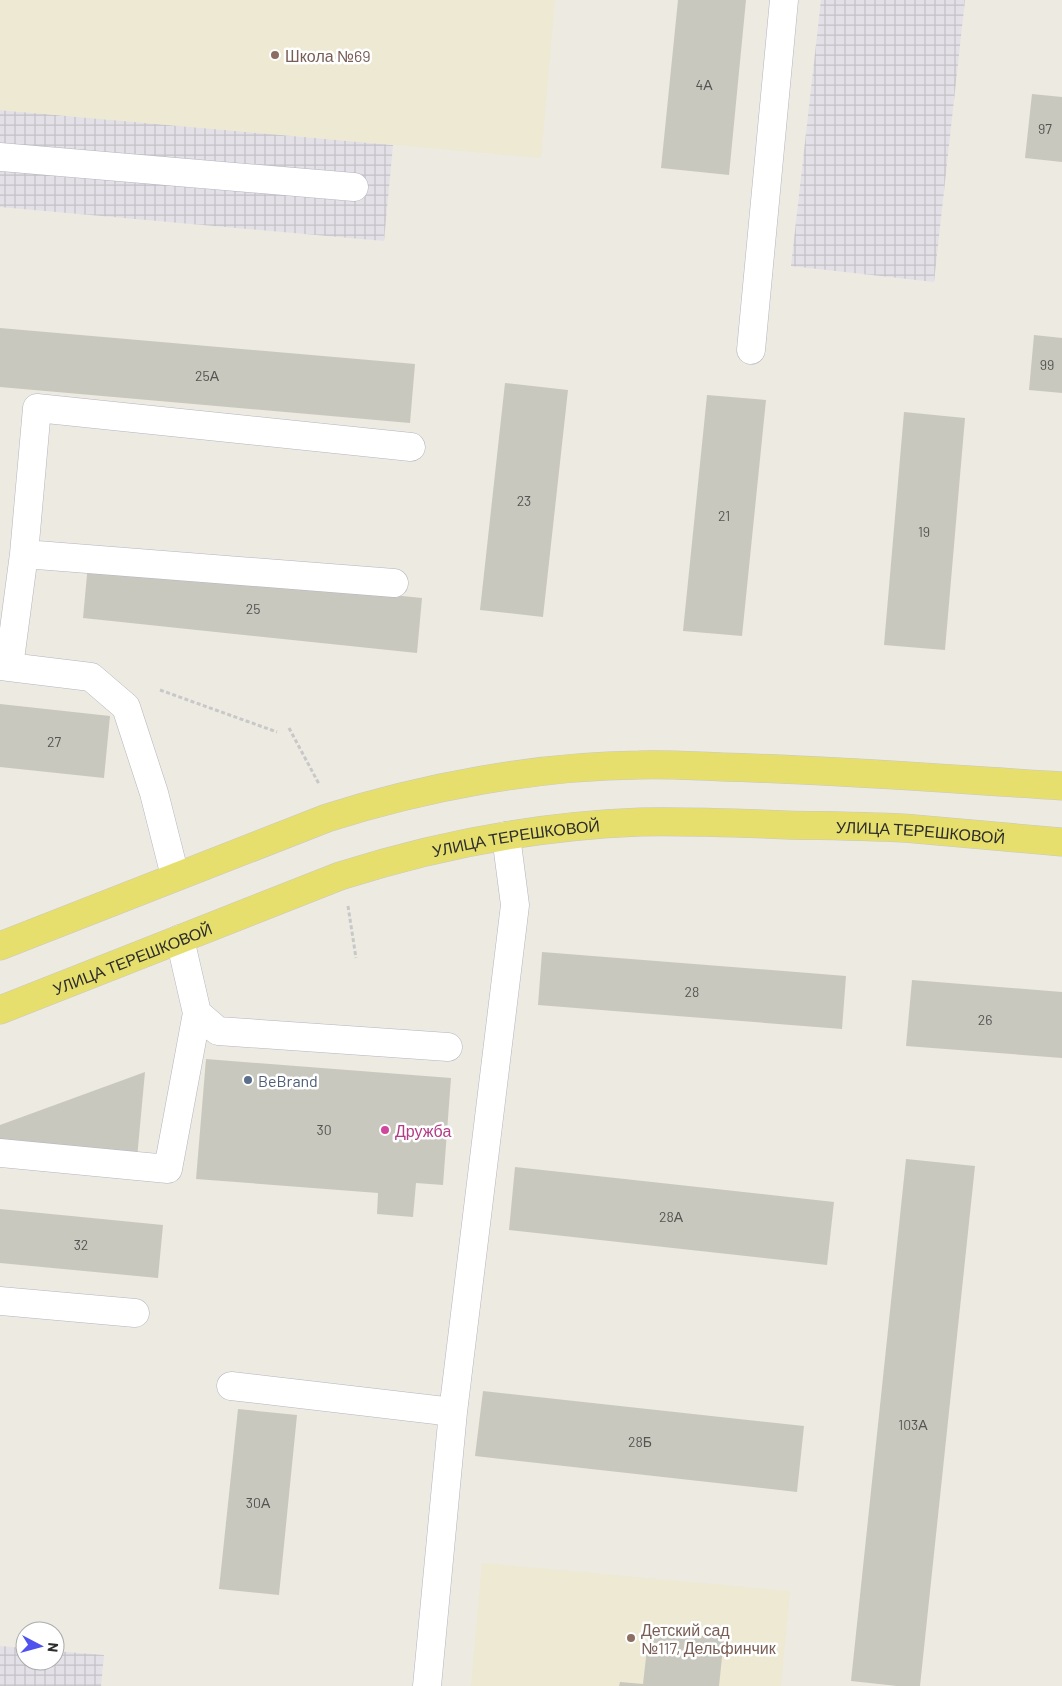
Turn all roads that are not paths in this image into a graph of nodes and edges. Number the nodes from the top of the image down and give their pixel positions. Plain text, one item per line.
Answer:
1 (784, 0) edge
2 (0, 157) edge
3 (354, 188) dead end
4 (751, 350) dead end
5 (411, 447) dead end
6 (24, 554) junction
7 (394, 583) dead end
8 (5, 666) edge
9 (1062, 786) edge
10 (506, 836) junction
11 (1062, 842) edge
12 (175, 876) junction
13 (180, 938) junction
14 (0, 946) edge
15 (0, 1010) edge
16 (197, 1013) junction
17 (448, 1047) dead end
18 (0, 1153) edge
19 (0, 1301) edge
20 (135, 1313) dead end
21 (231, 1386) dead end
22 (453, 1412) junction
23 (427, 1686) edge

1 - 4 lane
2 - 3 lane
5 - 6 lane
6 - 7 lane
6 - 8 lane
8 - 12 lane
9 - 12 main road
10 - 11 main road, УЛИЦА ТЕРЕШКОВОЙ
10 - 13 main road, УЛИЦА ТЕРЕШКОВОЙ
10 - 22 lane
12 - 14 main road
13 - 15 main road, УЛИЦА ТЕРЕШКОВОЙ
13 - 16 lane
16 - 17 lane
16 - 18 lane
19 - 20 lane
21 - 22 lane
22 - 23 lane

